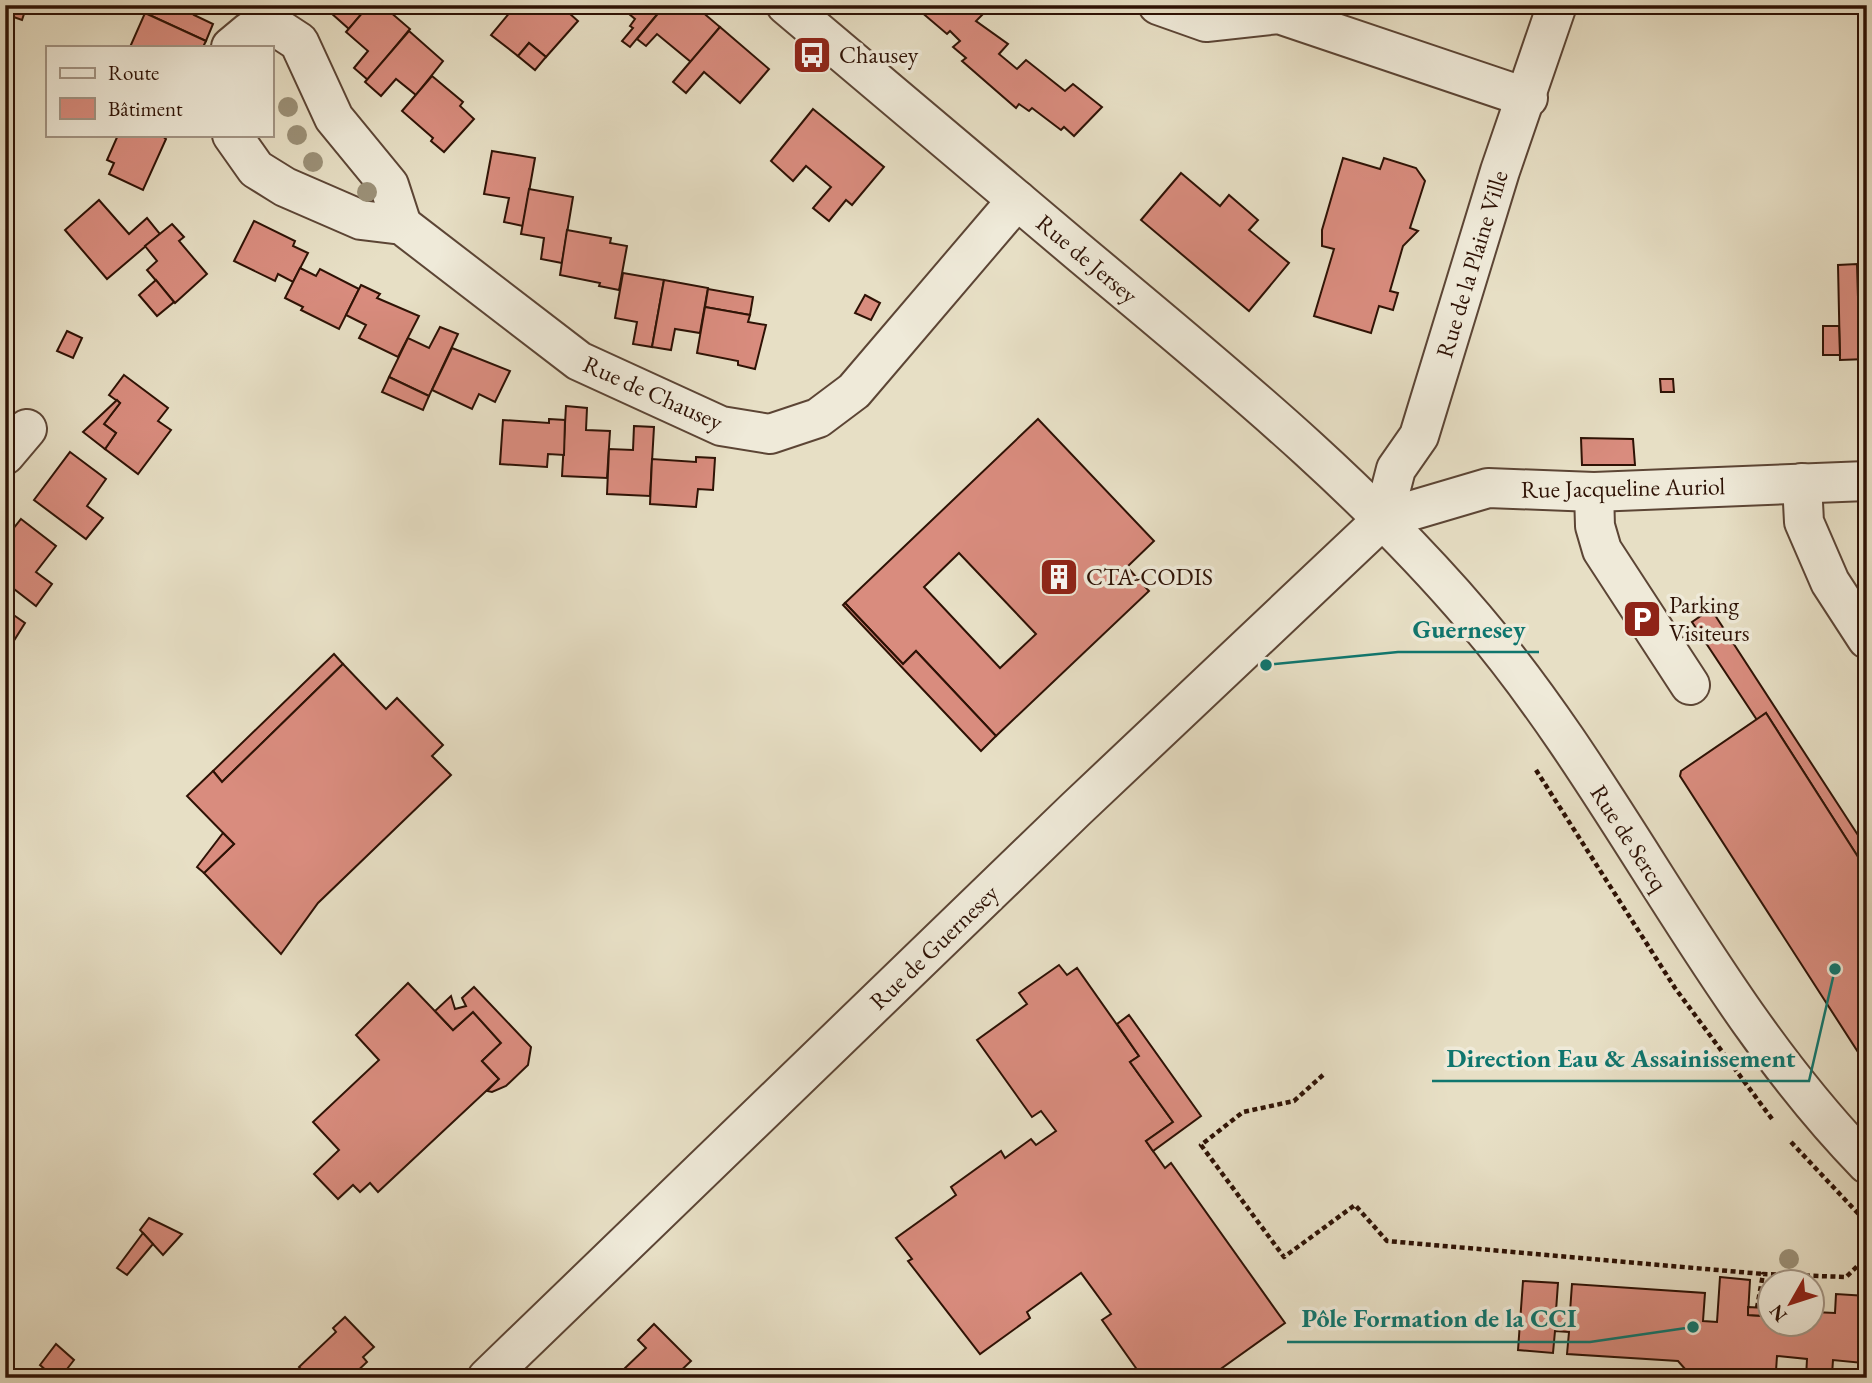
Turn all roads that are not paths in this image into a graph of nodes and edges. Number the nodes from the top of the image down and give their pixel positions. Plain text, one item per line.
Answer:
1 (786, 5) edge
2 (1158, 5) edge
3 (1557, 5) edge
4 (1281, 9) edge
5 (232, 46) edge
6 (1528, 97) junction
7 (233, 136) edge
8 (1017, 200) junction
9 (402, 225) junction
10 (1867, 481) edge
11 (1802, 483) junction
12 (1594, 492) junction
13 (1382, 519) junction
14 (1867, 639) edge
15 (1690, 685) dead end
16 (1867, 1164) edge
17 (502, 1373) edge

1 - 8 street, Rue de Jersey
2 - 4 street
3 - 6 street, Rue de la Plaine Ville
4 - 6 street
5 - 9 street
6 - 13 street, Rue de la Plaine Ville
7 - 9 street
8 - 9 street, Rue de Chausey
8 - 13 street, Rue de Jersey
10 - 11 street, Rue Jacqueline Auriol
11 - 12 street, Rue Jacqueline Auriol
11 - 14 street
12 - 13 street, Rue Jacqueline Auriol
12 - 15 street
13 - 16 street, Rue de Sercq
13 - 17 street, Rue de Guernesey

